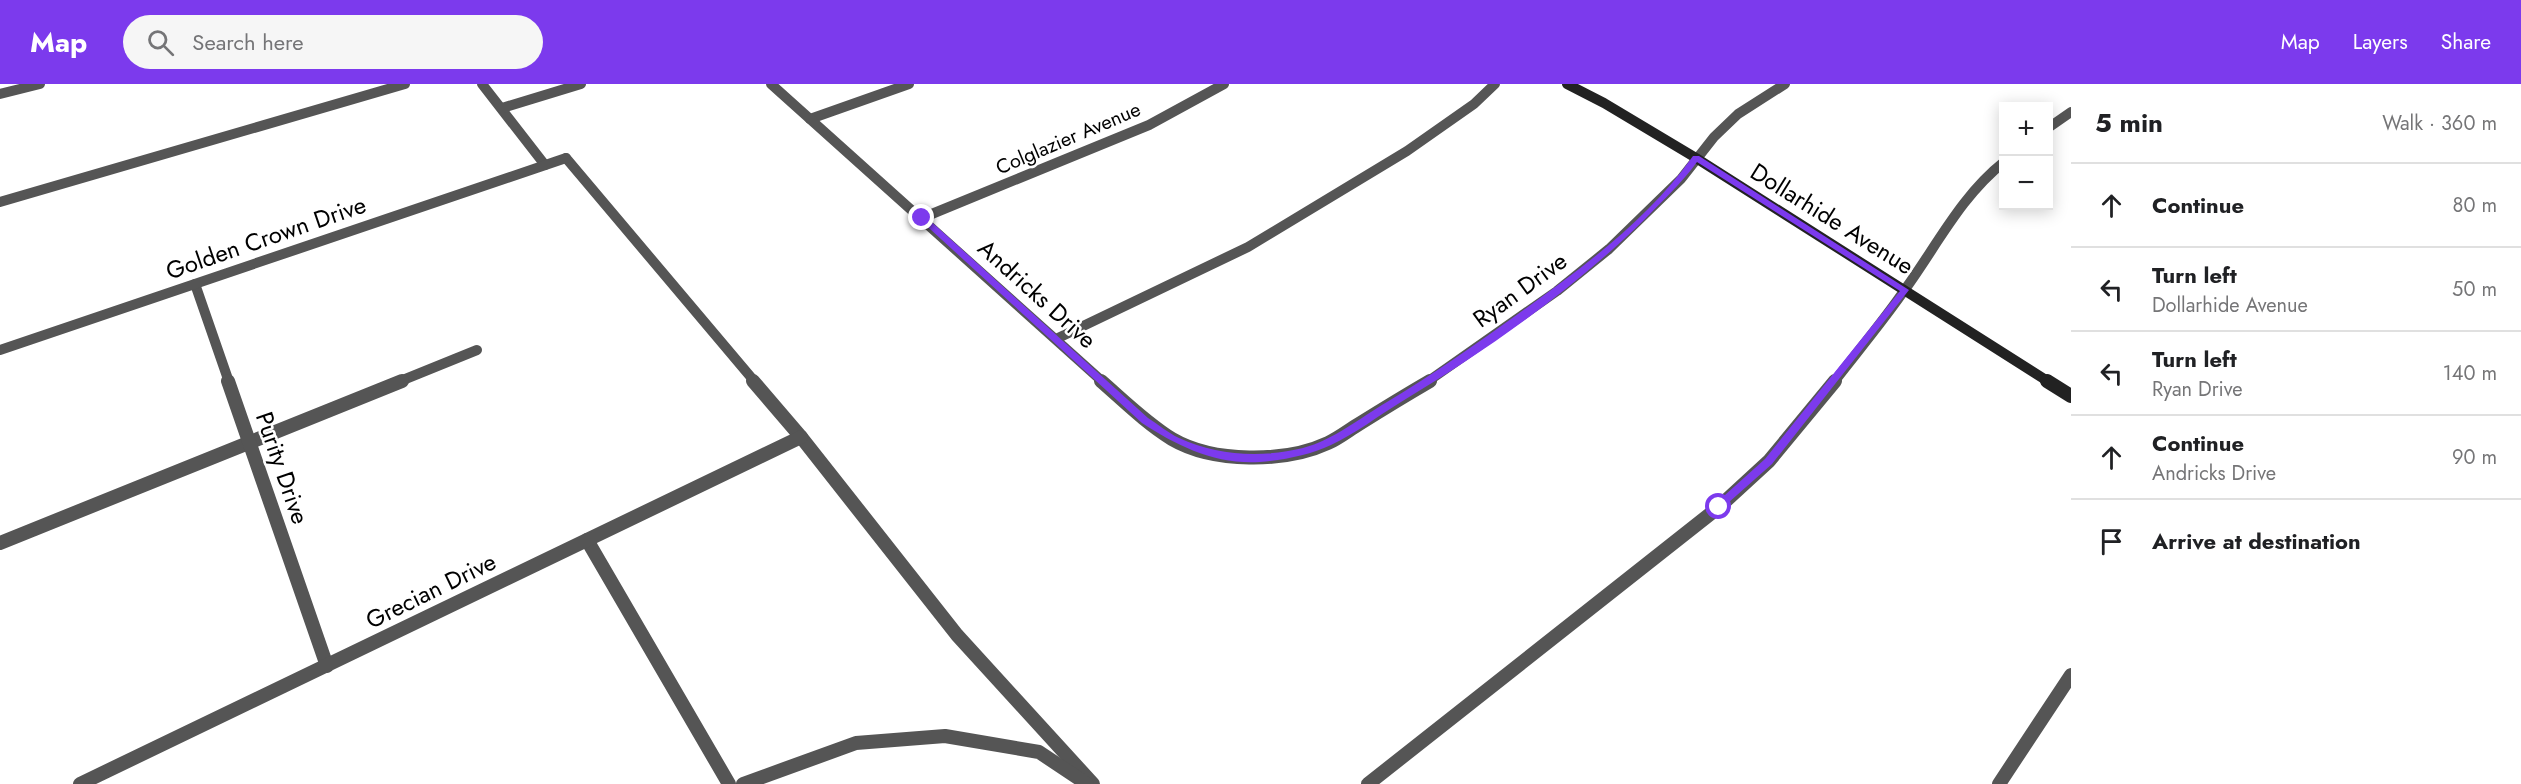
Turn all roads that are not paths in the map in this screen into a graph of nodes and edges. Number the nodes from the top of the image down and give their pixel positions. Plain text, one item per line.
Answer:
1 (40, 84) edge
2 (405, 84) edge
3 (482, 84) edge
4 (581, 84) edge
5 (771, 84) edge
6 (909, 84) edge
7 (1224, 84) edge
8 (1495, 84) edge
9 (1567, 84) edge
10 (1785, 84) edge
11 (0, 94) edge
12 (502, 108) junction
13 (2071, 112) edge
14 (810, 119) junction
15 (2053, 125) edge
16 (1696, 158) junction
17 (545, 165) junction
18 (1999, 166) edge
19 (0, 202) edge
20 (922, 218) junction
21 (195, 284) junction
22 (1905, 290) junction
23 (1056, 339) junction
24 (0, 350) edge
25 (477, 350) dead end
26 (2071, 396) edge
27 (801, 437) junction
28 (249, 443) junction
29 (1237, 457) joint
30 (587, 540) junction
31 (0, 543) edge
32 (327, 666) junction
33 (2071, 675) edge
34 (80, 784) edge
35 (729, 784) edge
36 (742, 784) edge
37 (1087, 784) edge
38 (1093, 784) edge
39 (1368, 784) edge
40 (1999, 784) edge

1 - 11 street
2 - 19 street
3 - 12 street
4 - 12 street
5 - 14 street, Andricks Drive
6 - 14 street
7 - 20 street, Colglazier Avenue
8 - 23 street
9 - 16 street, Dollarhide Avenue
10 - 16 street, Ryan Drive
12 - 17 street
13 - 15 street
14 - 20 street, Andricks Drive
16 - 22 street, Dollarhide Avenue
16 - 29 street, Ryan Drive
17 - 21 street, Golden Crown Drive
17 - 27 street, Golden Crown Drive
18 - 22 street
20 - 23 street, Andricks Drive
21 - 24 street, Golden Crown Drive
21 - 28 street, Purity Drive
22 - 26 street, Dollarhide Avenue
22 - 39 street
23 - 29 street, Andricks Drive
25 - 28 street
27 - 30 street, Grecian Drive
27 - 38 street
28 - 31 street
28 - 32 street, Purity Drive
30 - 32 street, Grecian Drive
30 - 35 street
32 - 34 street, Grecian Drive
33 - 40 street
36 - 37 street

